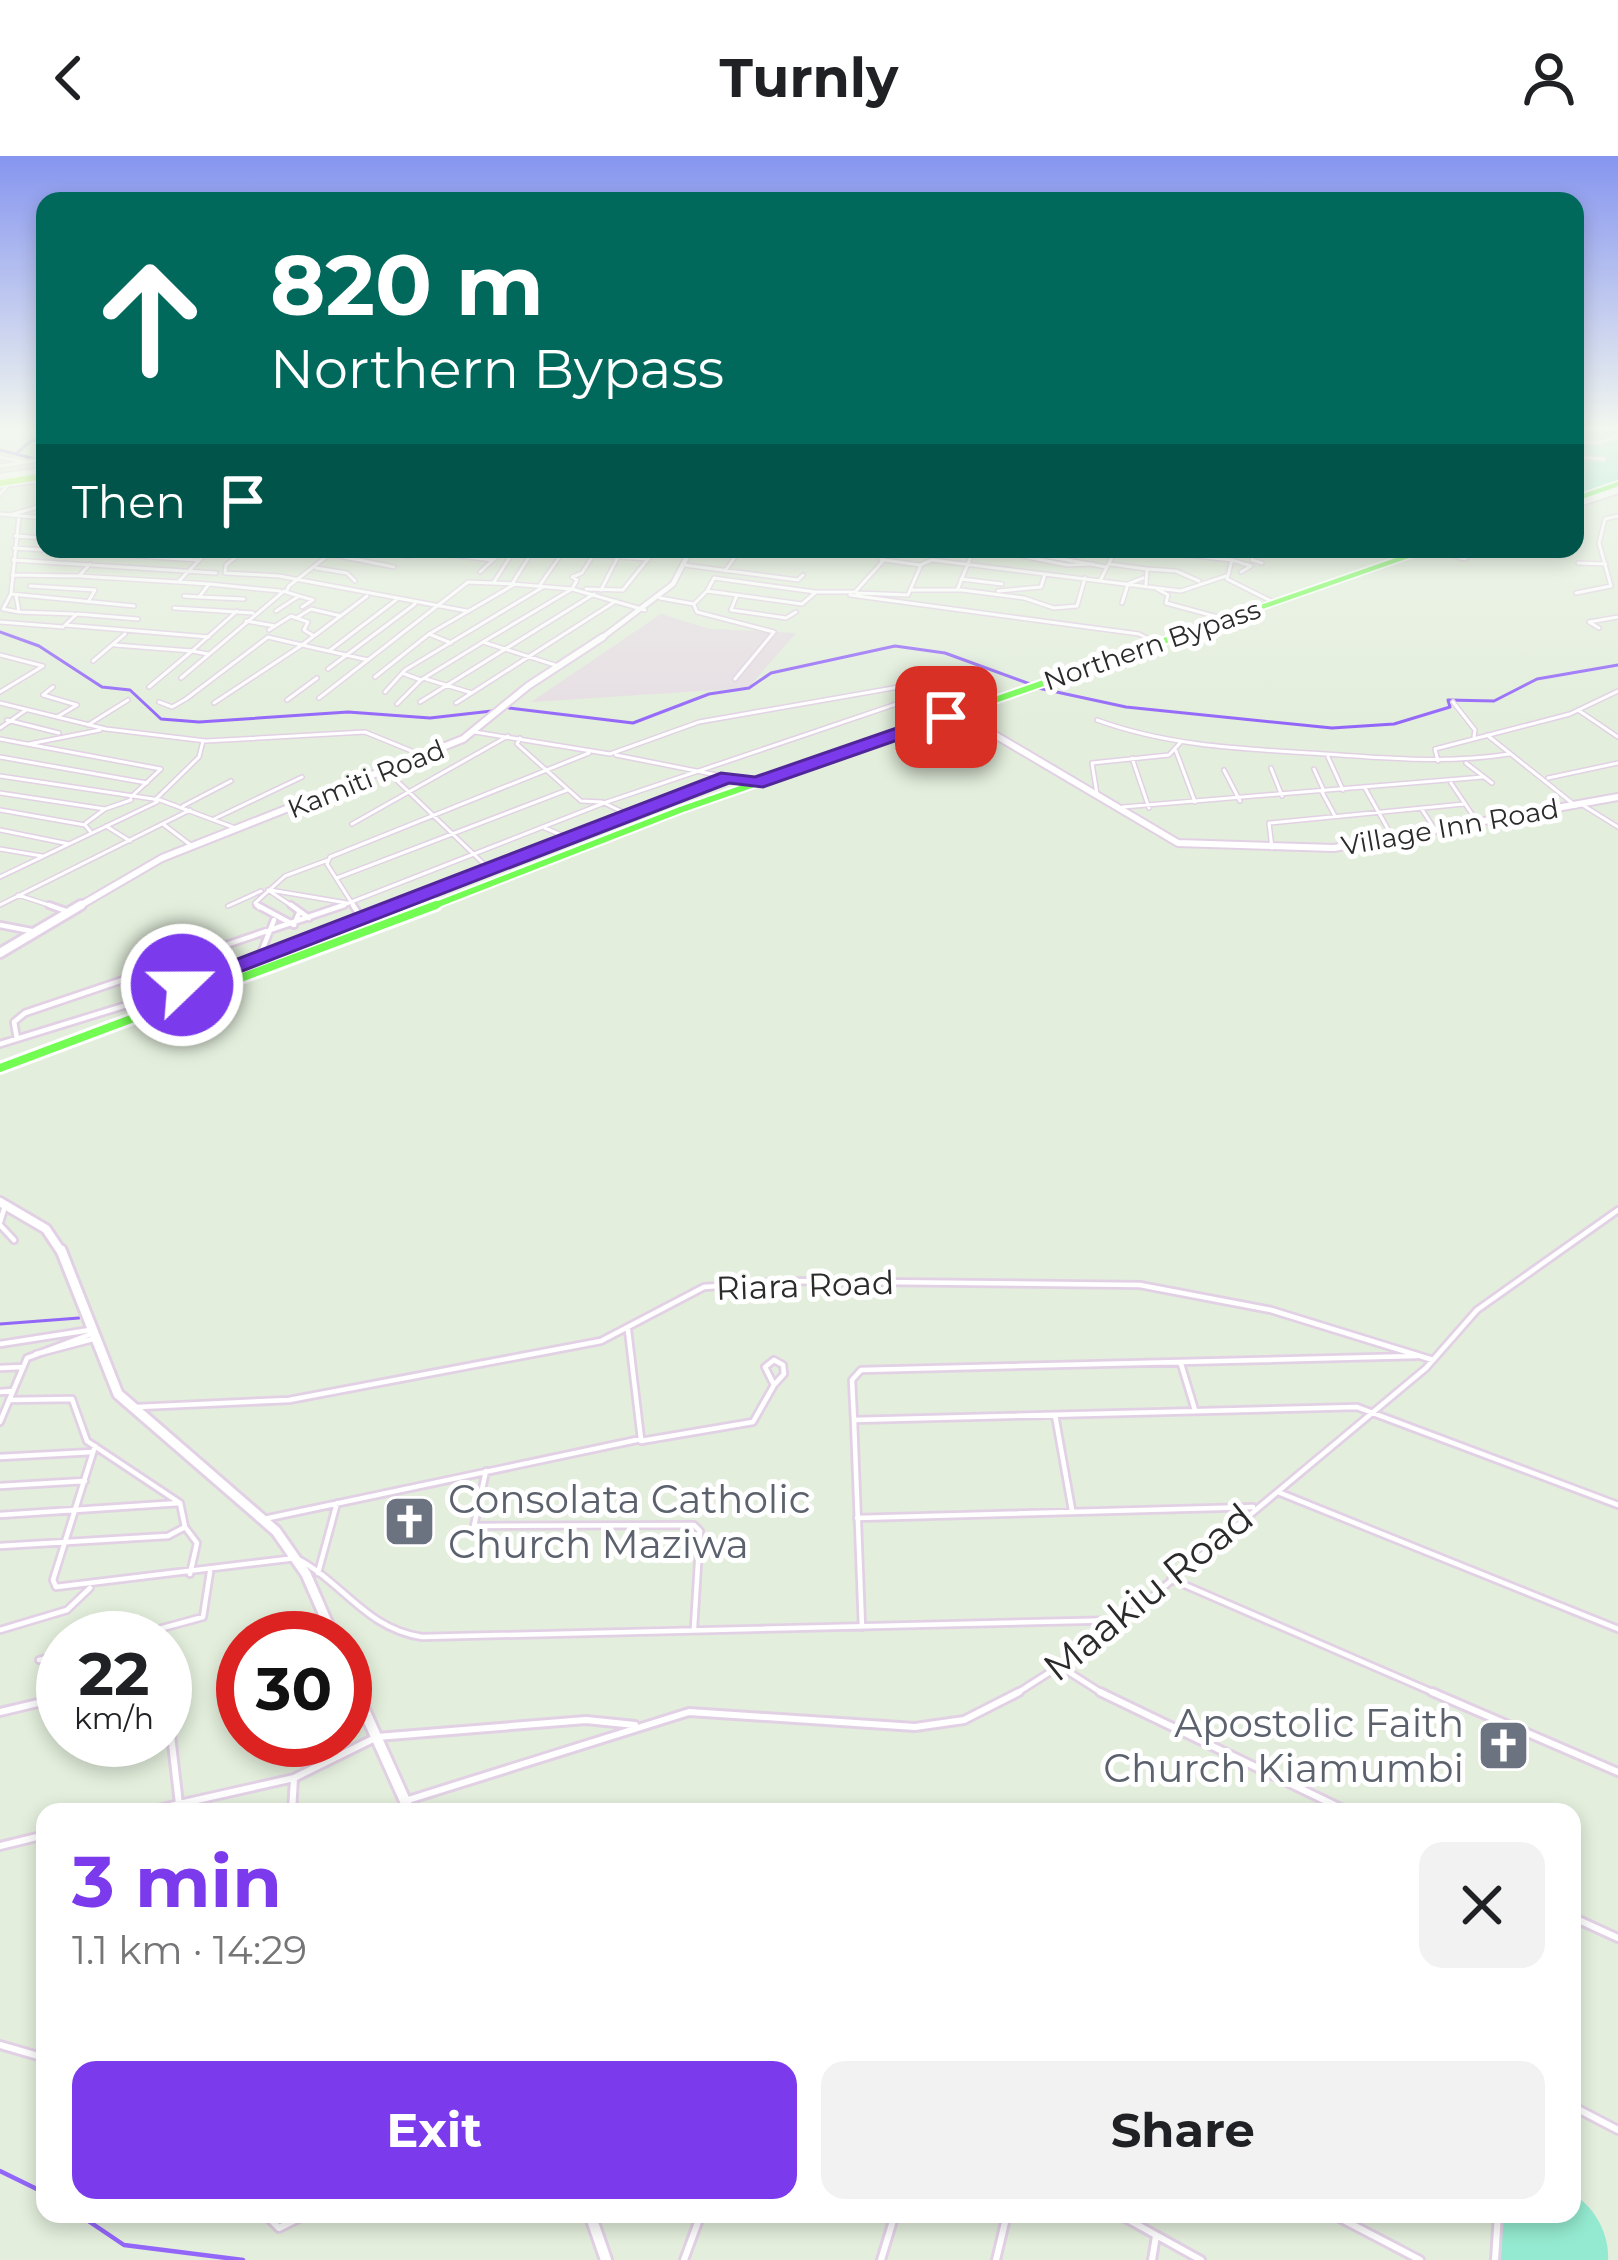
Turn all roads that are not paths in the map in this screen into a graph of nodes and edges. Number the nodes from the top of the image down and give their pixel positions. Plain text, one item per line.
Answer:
1 (14, 528) edge
2 (1602, 528) edge
3 (15, 536) junction
4 (36, 537) edge
5 (14, 548) junction
6 (36, 549) edge
7 (175, 558) edge
8 (234, 558) edge
9 (325, 558) edge
10 (349, 558) edge
11 (477, 558) edge
12 (497, 558) edge
13 (505, 558) edge
14 (529, 558) edge
15 (559, 558) edge
16 (589, 558) edge
17 (620, 558) edge
18 (634, 558) edge
19 (688, 558) edge
20 (734, 558) edge
21 (971, 558) edge
22 (1058, 558) edge
23 (1111, 558) edge
24 (1216, 558) edge
25 (1252, 558) edge
26 (1402, 558) edge
27 (648, 559) joint
28 (13, 560) junction
29 (198, 560) joint
30 (494, 560) junction
31 (880, 560) joint
32 (1232, 560) junction
33 (1262, 563) dead end
34 (1578, 563) dead end
35 (90, 564) junction
36 (1606, 564) junction
37 (684, 565) junction
38 (921, 565) junction
39 (968, 565) junction
40 (1107, 565) junction
41 (394, 567) dead end
42 (316, 568) junction
43 (1230, 568) junction
44 (1147, 569) junction
45 (1008, 570) junction
46 (725, 571) junction
47 (188, 572) junction
48 (480, 572) dead end
49 (1609, 572) junction
50 (216, 573) dead end
51 (1618, 573) edge
52 (1045, 574) junction
53 (1184, 574) junction
54 (12, 575) junction
55 (803, 575) dead end
56 (79, 576) junction
57 (1226, 576) junction
58 (1145, 577) junction
59 (1085, 578) junction
60 (297, 579) junction
61 (961, 579) junction
62 (355, 581) dead end
63 (1100, 581) junction
64 (178, 582) junction
65 (1200, 582) junction
66 (209, 584) junction
67 (513, 584) junction
68 (1128, 584) junction
69 (1613, 585) edge
70 (30, 586) dead end
71 (542, 586) junction
72 (1148, 586) junction
73 (958, 588) junction
74 (1000, 588) junction
75 (1155, 588) junction
76 (573, 589) junction
77 (0, 590) edge
78 (601, 590) junction
79 (910, 590) junction
80 (1174, 590) junction
81 (707, 591) junction
82 (12, 592) junction
83 (285, 592) junction
84 (816, 592) junction
85 (1576, 593) dead end
86 (594, 594) junction
87 (850, 594) junction
88 (1015, 594) junction
89 (368, 595) junction
90 (737, 595) junction
91 (184, 596) dead end
92 (199, 596) junction
93 (299, 596) junction
94 (244, 598) dead end
95 (660, 598) junction
96 (396, 600) junction
97 (616, 601) junction
98 (88, 602) junction
99 (1122, 602) dead end
100 (1273, 602) junction
101 (416, 603) junction
102 (694, 604) junction
103 (134, 606) dead end
104 (302, 607) dead end
105 (440, 607) junction
106 (542, 607) junction
107 (174, 608) dead end
108 (276, 610) dead end
109 (645, 610) junction
110 (237, 611) junction
111 (467, 611) junction
112 (19, 612) junction
113 (323, 612) junction
114 (796, 612) dead end
115 (254, 613) junction
116 (77, 614) junction
117 (560, 614) junction
118 (763, 615) junction
119 (341, 616) junction
120 (1618, 616) edge
121 (296, 618) junction
122 (138, 619) dead end
123 (1225, 620) junction
124 (245, 621) junction
125 (517, 621) junction
126 (0, 622) edge
127 (308, 622) junction
128 (63, 627) junction
129 (536, 628) junction
130 (755, 628) junction
131 (1599, 628) dead end
132 (127, 632) junction
133 (429, 634) junction
134 (314, 635) junction
135 (209, 637) junction
136 (483, 642) junction
137 (451, 643) junction
138 (1156, 644) junction
139 (115, 645) junction
140 (302, 645) junction
141 (237, 649) dead end
142 (504, 649) junction
143 (192, 651) junction
144 (329, 651) junction
145 (248, 652) junction
146 (208, 654) junction
147 (347, 655) junction
148 (0, 656) edge
149 (528, 658) junction
150 (368, 660) junction
151 (93, 661) dead end
152 (558, 666) junction
153 (328, 669) dead end
154 (402, 673) junction
155 (375, 677) dead end
156 (181, 678) dead end
157 (317, 678) dead end
158 (423, 679) junction
159 (735, 679) dead end
160 (445, 686) junction
161 (52, 687) dead end
162 (149, 687) dead end
163 (936, 688) junction
164 (1618, 691) edge
165 (0, 692) edge
166 (385, 692) dead end
167 (472, 693) junction
168 (937, 695) junction
169 (319, 698) dead end
170 (128, 700) dead end
171 (287, 700) dead end
172 (953, 700) junction
173 (159, 702) dead end
174 (420, 702) dead end
175 (1453, 702) dead end
176 (0, 703) edge
177 (214, 703) dead end
178 (456, 703) dead end
179 (397, 704) dead end
180 (26, 710) junction
181 (1578, 710) junction
182 (958, 713) junction
183 (57, 717) junction
184 (7, 720) junction
185 (1096, 720) dead end
186 (88, 725) junction
187 (0, 728) edge
188 (106, 728) junction
189 (475, 732) junction
190 (64, 734) junction
191 (1486, 734) junction
192 (508, 736) junction
193 (1474, 737) junction
194 (1618, 737) edge
195 (520, 738) junction
196 (0, 740) edge
197 (203, 740) junction
198 (1181, 741) junction
199 (24, 746) junction
200 (593, 751) junction
201 (1176, 751) junction
202 (610, 754) junction
203 (1324, 754) junction
204 (1509, 754) junction
205 (424, 757) junction
206 (0, 758) edge
207 (1132, 758) junction
208 (1438, 761) junction
209 (1618, 763) edge
210 (1466, 764) junction
211 (1270, 768) dead end
212 (1314, 769) dead end
213 (1224, 770) dead end
214 (387, 771) junction
215 (546, 771) junction
216 (703, 772) junction
217 (0, 776) edge
218 (302, 777) dead end
219 (728, 777) junction
220 (1484, 777) junction
221 (1543, 778) junction
222 (231, 781) dead end
223 (1450, 781) junction
224 (147, 783) junction
225 (756, 783) junction
226 (1492, 783) dead end
227 (1365, 788) junction
228 (567, 790) junction
229 (1343, 790) junction
230 (410, 791) junction
231 (1323, 792) junction
232 (0, 793) edge
233 (1097, 794) junction
234 (1282, 796) junction
235 (1618, 796) edge
236 (134, 798) junction
237 (157, 800) junction
238 (1240, 801) junction
239 (604, 803) junction
240 (1196, 804) junction
241 (1464, 804) junction
242 (1579, 805) junction
243 (1116, 806) junction
244 (182, 807) junction
245 (105, 808) junction
246 (1149, 808) junction
247 (1421, 808) junction
248 (0, 810) edge
249 (190, 810) junction
250 (1381, 811) junction
251 (431, 813) junction
252 (627, 814) junction
253 (1335, 816) junction
254 (618, 818) junction
255 (214, 819) junction
256 (1478, 823) junction
257 (85, 824) junction
258 (164, 824) junction
259 (352, 824) dead end
260 (106, 826) junction
261 (1618, 827) edge
262 (545, 828) junction
263 (238, 829) junction
264 (0, 830) edge
265 (627, 830) junction
266 (90, 831) junction
267 (581, 831) junction
268 (1436, 831) junction
269 (456, 834) junction
270 (566, 837) junction
271 (1394, 838) junction
272 (130, 841) junction
273 (596, 841) junction
274 (69, 844) junction
275 (191, 846) junction
276 (1272, 848) junction
277 (0, 849) edge
278 (44, 856) junction
279 (475, 856) junction
280 (328, 860) junction
281 (486, 866) junction
282 (473, 872) junction
283 (0, 878) edge
284 (337, 878) junction
285 (438, 885) junction
286 (486, 886) junction
287 (267, 889) junction
288 (18, 895) junction
289 (451, 900) junction
290 (352, 903) junction
291 (0, 904) edge
292 (229, 905) dead end
293 (66, 911) junction
294 (297, 911) junction
295 (360, 916) junction
296 (276, 918) junction
297 (311, 919) junction
298 (0, 926) edge
299 (294, 926) junction
300 (31, 931) junction
301 (266, 935) junction
302 (0, 953) edge
303 (261, 953) junction
304 (17, 1039) junction
305 (0, 1044) edge
306 (0, 1068) edge
307 (3, 1204) edge
308 (1618, 1210) edge
309 (0, 1223) edge
310 (14, 1240) dead end
311 (628, 1330) junction
312 (91, 1334) junction
313 (0, 1344) edge
314 (1423, 1355) junction
315 (1433, 1360) junction
316 (1181, 1364) junction
317 (22, 1367) junction
318 (0, 1368) edge
319 (773, 1385) dead end
320 (13, 1391) junction
321 (0, 1392) edge
322 (9, 1400) junction
323 (127, 1406) junction
324 (1195, 1411) junction
325 (1373, 1411) junction
326 (1055, 1415) junction
327 (0, 1420) edge
328 (858, 1420) junction
329 (635, 1442) junction
330 (94, 1449) junction
331 (0, 1457) edge
332 (487, 1470) junction
333 (85, 1481) junction
334 (0, 1486) edge
335 (1276, 1491) junction
336 (338, 1502) junction
337 (180, 1503) junction
338 (1618, 1504) edge
339 (1252, 1507) junction
340 (76, 1511) junction
341 (1072, 1511) junction
342 (0, 1516) edge
343 (264, 1519) junction
344 (856, 1519) junction
345 (185, 1527) junction
346 (65, 1543) junction
347 (0, 1546) edge
348 (296, 1558) junction
349 (210, 1572) junction
350 (318, 1573) junction
351 (190, 1574) junction
352 (1171, 1579) junction
353 (91, 1586) junction
354 (321, 1611) edge
355 (192, 1621) edge
356 (1123, 1621) junction
357 (862, 1627) junction
358 (694, 1628) junction
359 (1618, 1629) edge
360 (0, 1630) edge
361 (1061, 1667) junction
362 (36, 1703) edge
363 (0, 1712) edge
364 (638, 1725) junction
365 (372, 1726) edge
366 (377, 1737) junction
367 (169, 1767) edge
368 (1618, 1772) edge
369 (293, 1778) junction
370 (179, 1803) edge
371 (183, 1803) edge
372 (292, 1803) edge
373 (407, 1803) edge
374 (417, 1803) edge
375 (1329, 1803) edge
376 (36, 1837) edge
377 (0, 1846) edge
378 (1581, 1921) edge
379 (1618, 1938) edge
380 (0, 2045) edge
381 (36, 2055) edge
382 (1581, 2111) edge
383 (1618, 2130) edge
384 (593, 2223) edge
385 (698, 2223) edge
386 (892, 2223) edge
387 (1005, 2223) edge
388 (1134, 2223) edge
389 (1349, 2223) edge
390 (1497, 2223) edge
391 (1156, 2236) junction
392 (606, 2260) edge
393 (684, 2260) edge
394 (881, 2260) edge
395 (996, 2260) edge
396 (1152, 2260) edge
397 (1201, 2260) edge
398 (1420, 2260) edge
399 (1495, 2260) edge

1 - 3 street
2 - 36 street
3 - 4 street
3 - 5 street
5 - 6 street
5 - 28 street
7 - 29 street
8 - 60 street
9 - 42 street
10 - 41 street
11 - 30 street
12 - 30 street
13 - 67 street
14 - 67 street
15 - 71 street
16 - 76 street
17 - 78 street
18 - 27 street
19 - 37 main road, Kamiti Road
20 - 46 street
21 - 39 street
22 - 40 street
23 - 40 street
24 - 32 street
25 - 33 street
26 - 100 main road, Northern Bypass
27 - 78 street
28 - 35 street
28 - 54 street
29 - 47 street
30 - 48 street
31 - 38 street
31 - 87 street
32 - 43 street
32 - 43 street
34 - 36 street
35 - 47 street
35 - 56 street
36 - 49 street
37 - 46 street
37 - 95 main road, Kamiti Road
38 - 39 street
38 - 79 street
39 - 45 street
39 - 61 street
40 - 44 street
40 - 63 street
42 - 60 street
42 - 62 street
43 - 57 street
44 - 53 street
44 - 58 street
45 - 52 street
45 - 74 street
46 - 55 street
47 - 50 street
47 - 64 street
49 - 51 street
49 - 69 street
52 - 59 street
52 - 88 street
53 - 65 street
53 - 80 street
54 - 56 street
54 - 82 street
56 - 64 street
57 - 65 street
57 - 100 street
58 - 68 street
58 - 72 street
59 - 63 street
59 - 88 street
60 - 83 street
60 - 89 street
61 - 73 street
61 - 74 street
63 - 68 street
64 - 66 street
65 - 80 street
66 - 83 street
66 - 92 street
67 - 71 street
67 - 105 street
67 - 111 street
68 - 72 street
68 - 99 street
69 - 85 street
70 - 98 street
71 - 76 street
71 - 137 street
72 - 75 street
73 - 74 street
73 - 79 street
74 - 88 street
74 - 88 street
75 - 80 street
75 - 123 street
76 - 78 street
76 - 86 street
76 - 106 street
77 - 82 street
79 - 87 street
81 - 84 street
81 - 90 street
81 - 102 street
82 - 98 street
82 - 112 street
82 - 112 street
83 - 93 street
83 - 115 street
84 - 87 street
84 - 90 street
86 - 97 street
86 - 117 street
87 - 138 street
89 - 96 street
89 - 119 street
90 - 118 street
91 - 92 street
92 - 94 street
93 - 104 street
93 - 108 street
95 - 102 street
95 - 109 main road, Kamiti Road
96 - 101 street
96 - 144 street
97 - 109 street
97 - 149 street
98 - 103 street
100 - 123 main road, Northern Bypass
101 - 105 street
101 - 147 street
102 - 130 street
105 - 111 street
105 - 150 street
106 - 117 street
106 - 125 street
107 - 110 street
109 - 152 main road, Kamiti Road
110 - 115 street
110 - 135 street
111 - 133 street
112 - 116 street
113 - 119 street
113 - 121 street
113 - 127 street
114 - 118 street
115 - 124 street
116 - 122 street
116 - 128 street
117 - 129 street
118 - 130 street
119 - 134 street
120 - 131 street
121 - 124 street
121 - 127 street
123 - 138 main road, Northern Bypass
124 - 146 street
125 - 129 street
125 - 136 street
126 - 128 street
127 - 134 street
128 - 132 street
129 - 142 street
130 - 159 street
132 - 135 street
132 - 139 street
133 - 137 street
133 - 155 street
134 - 140 street
135 - 143 street
136 - 142 street
136 - 158 street
137 - 154 street
138 - 182 main road, Northern Bypass
139 - 143 street
139 - 151 street
140 - 144 street
140 - 145 street
140 - 177 street
141 - 145 street
142 - 149 street
142 - 160 street
143 - 146 street
143 - 162 street
144 - 147 street
145 - 173 street
146 - 156 street
147 - 150 street
147 - 153 street
148 - 165 street
149 - 152 street
149 - 167 street
150 - 169 street
152 - 189 main road, Kamiti Road
154 - 158 street
154 - 166 street
157 - 171 street
158 - 160 street
158 - 179 street
160 - 167 street
160 - 174 street
161 - 183 street
163 - 168 street
163 - 172 street
163 - 202 street
164 - 181 street
167 - 178 street
168 - 172 street
168 - 216 street
170 - 186 street
172 - 182 street
175 - 193 street
176 - 180 street
180 - 183 street
180 - 184 street
181 - 191 street
181 - 194 street
182 - 225 main road, Northern Bypass
182 - 233 main road, Village Inn Road
183 - 186 street
184 - 187 street
184 - 190 street
185 - 198 street
186 - 188 street
188 - 190 street
188 - 197 street
189 - 192 street
189 - 205 main road, Kamiti Road
190 - 199 street
191 - 193 street
191 - 204 street
192 - 195 street
192 - 230 street
193 - 208 street
195 - 200 street
195 - 215 street
196 - 199 street
197 - 205 street
197 - 237 street
198 - 201 street
198 - 203 street
199 - 224 street
200 - 202 street
200 - 215 street
201 - 207 street
201 - 240 street
202 - 216 street
203 - 208 street
203 - 229 street
204 - 210 street
204 - 221 street
205 - 214 main road, Kamiti Road
206 - 224 street
207 - 233 street
207 - 246 street
208 - 210 street
209 - 221 street
210 - 220 street
211 - 234 street
212 - 231 street
213 - 238 street
214 - 230 street
214 - 263 main road, Kamiti Road
215 - 228 street
215 - 251 street
216 - 219 street
216 - 239 street
217 - 236 street
218 - 255 street
219 - 225 street
219 - 252 street
220 - 223 street
220 - 226 street
221 - 242 street
222 - 244 street
223 - 227 street
223 - 241 street
224 - 236 street
225 - 265 main road, Northern Bypass
227 - 229 street
227 - 250 street
228 - 239 street
228 - 269 street
229 - 231 street
230 - 251 street
230 - 259 street
231 - 234 street
231 - 253 street
232 - 245 street
233 - 243 main road, Village Inn Road
234 - 238 street
235 - 242 main road, Village Inn Road
236 - 237 street
236 - 245 street
237 - 244 street
237 - 260 street
238 - 240 street
239 - 252 street
239 - 262 street
240 - 246 street
241 - 247 street
241 - 256 street
242 - 256 main road, Village Inn Road
242 - 261 street
243 - 246 street
243 - 276 main road, Village Inn Road
244 - 249 street
245 - 257 street
247 - 250 street
247 - 268 street
248 - 257 street
249 - 255 street
249 - 258 street
250 - 253 street
250 - 271 street
251 - 269 street
251 - 280 street
252 - 254 street
253 - 276 street
254 - 265 street
254 - 267 street
255 - 263 street
256 - 268 main road, Village Inn Road
257 - 266 street
258 - 272 street
258 - 275 street
260 - 266 street
260 - 272 street
262 - 270 street
262 - 279 street
263 - 275 main road, Kamiti Road
264 - 274 street
265 - 273 main road, Northern Bypass
266 - 274 street
267 - 270 street
267 - 273 street
268 - 271 main road, Village Inn Road
269 - 279 street
269 - 284 street
270 - 281 street
271 - 276 main road, Village Inn Road
272 - 288 street
273 - 286 main road, Northern Bypass
274 - 278 street
275 - 293 main road, Kamiti Road
277 - 278 street
278 - 283 street
279 - 281 street
279 - 290 street
280 - 284 street
280 - 287 street
281 - 282 street
282 - 285 street
282 - 286 street
284 - 290 street
285 - 289 street
285 - 295 street
286 - 289 main road, Northern Bypass
287 - 290 street
287 - 292 street
287 - 294 street
287 - 296 street
288 - 291 street
288 - 293 street
289 - 306 main road, Northern Bypass
290 - 295 street
290 - 297 street
293 - 300 main road, Kamiti Road
294 - 297 street
294 - 299 street
295 - 303 street
296 - 299 street
296 - 301 street
297 - 299 street
298 - 300 street
299 - 301 street
300 - 302 main road, Kamiti Road
301 - 303 street
301 - 304 street
303 - 304 street
304 - 305 street
307 - 309 street
307 - 312 main road
308 - 315 street, Maakiu Road
309 - 310 street
311 - 314 street, Riara Road
311 - 323 street, Riara Road
311 - 329 street
312 - 313 street
312 - 317 street
312 - 323 main road
314 - 315 street, Riara Road
314 - 316 street
315 - 325 street, Maakiu Road
316 - 324 street
316 - 328 street
317 - 318 street
317 - 320 street
319 - 329 street
320 - 321 street
320 - 322 street
322 - 327 street
322 - 330 street
323 - 343 main road
324 - 325 street
324 - 326 street
325 - 335 street, Maakiu Road
325 - 338 street
326 - 328 street
326 - 341 street
328 - 344 street
329 - 332 street
330 - 331 street
330 - 333 street
330 - 337 street
332 - 336 street
332 - 358 street
333 - 334 street
333 - 340 street
335 - 339 street, Maakiu Road
335 - 359 street
336 - 343 street
336 - 350 street
337 - 340 street
337 - 345 street
339 - 341 street
339 - 352 street, Maakiu Road
340 - 342 street
340 - 346 street
341 - 344 street
343 - 348 main road
344 - 357 street
345 - 346 street
345 - 351 street
346 - 347 street
346 - 353 street
348 - 349 street
348 - 350 street
348 - 354 main road
349 - 351 street
349 - 355 street
350 - 358 street
351 - 353 street
352 - 356 street, Maakiu Road
352 - 368 street
353 - 360 street
356 - 357 street
356 - 361 street, Maakiu Road
357 - 358 street
361 - 364 street, Maakiu Road
361 - 375 street
362 - 363 street
364 - 366 street
364 - 374 street, Maakiu Road
365 - 366 main road
366 - 369 street
366 - 373 main road
367 - 370 street
369 - 371 street
369 - 372 street
376 - 377 street
378 - 379 street
380 - 381 street
382 - 383 street
384 - 392 main road
385 - 393 street
386 - 394 street
387 - 395 street
388 - 391 street
389 - 398 street
390 - 399 street
391 - 396 street
391 - 397 street

